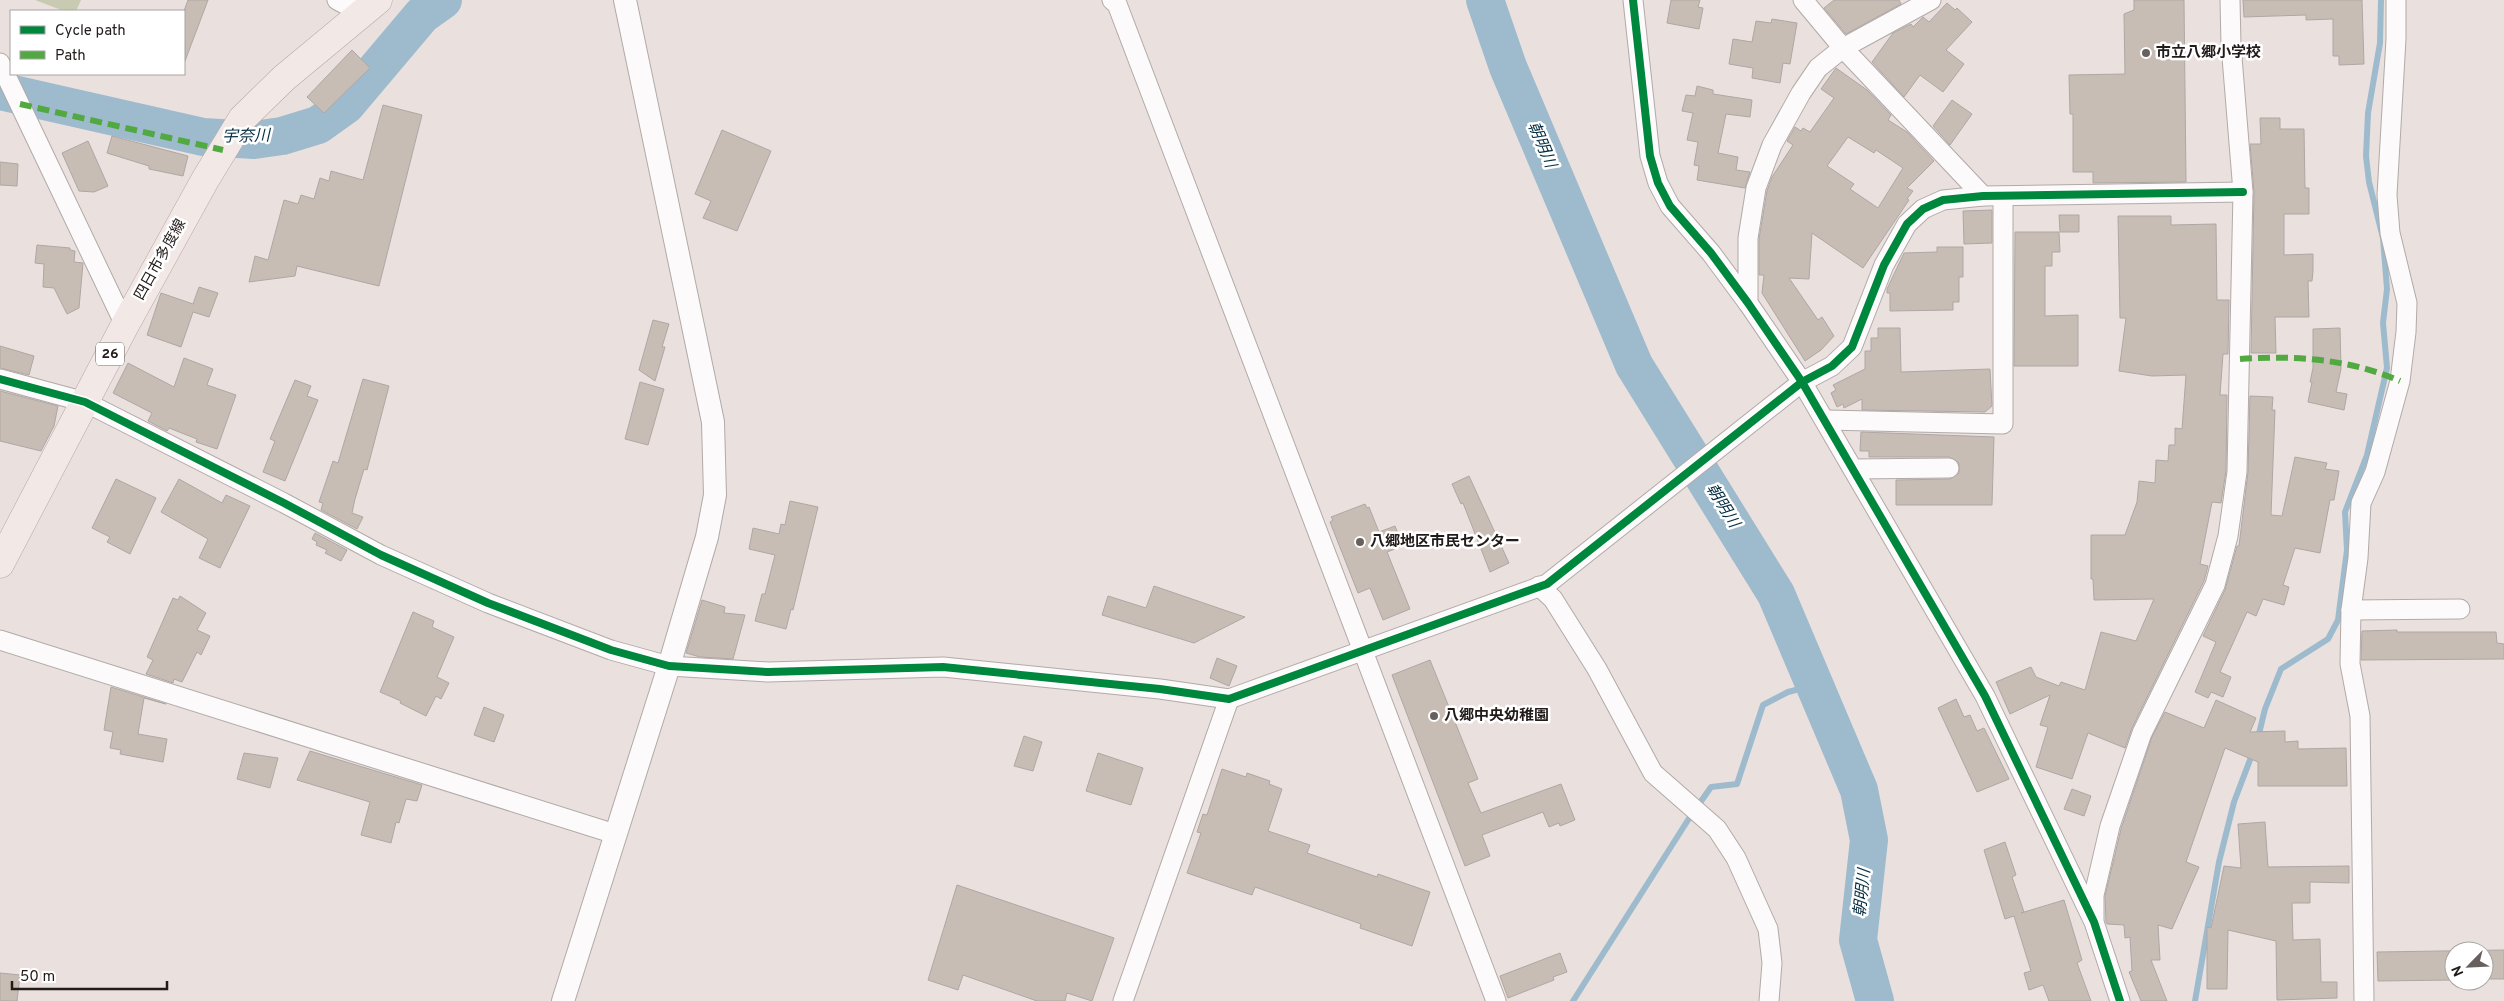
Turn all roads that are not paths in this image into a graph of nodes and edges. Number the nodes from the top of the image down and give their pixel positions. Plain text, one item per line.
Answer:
1 (337, 0) edge
2 (625, 0) edge
3 (1112, 0) edge
4 (1633, 0) edge
5 (1803, 0) edge
6 (1931, 0) edge
7 (2230, 0) edge
8 (2396, 0) edge
9 (370, 6) edge
10 (1843, 48) junction
11 (0, 63) edge
12 (12, 102) edge
13 (2243, 192) junction
14 (1983, 196) junction
15 (2003, 196) junction
16 (1748, 303) junction
17 (125, 325) junction
18 (0, 378) edge
19 (1802, 382) junction
20 (85, 402) junction
21 (1826, 420) junction
22 (1949, 468) dead end
23 (1853, 469) junction
24 (0, 564) edge
25 (1543, 585) junction
26 (2460, 609) dead end
27 (2351, 610) junction
28 (0, 640) edge
29 (1362, 649) junction
30 (669, 666) junction
31 (1229, 699) junction
32 (615, 834) junction
33 (2094, 922) junction
34 (563, 1001) edge
35 (1123, 1001) edge
36 (1496, 1001) edge
37 (1769, 1001) edge
38 (2120, 1001) edge
39 (2364, 1001) edge

1 - 9 street
2 - 30 street
3 - 29 street
4 - 16 street
5 - 10 street
6 - 10 street
7 - 13 street
8 - 27 street
9 - 17 main road, 四日市多度線 / 26
10 - 14 street
10 - 16 street
11 - 12 street
12 - 17 street
13 - 15 street
13 - 33 street
14 - 15 street
14 - 19 street
15 - 21 street
16 - 19 street
17 - 20 main road, 四日市多度線 / 26
18 - 20 street
19 - 21 street
19 - 25 street
20 - 24 main road, 四日市多度線 / 26
20 - 30 street
21 - 23 street
22 - 23 street
23 - 33 street
25 - 29 street
25 - 37 street
26 - 27 street
27 - 39 street
28 - 32 street
29 - 31 street
29 - 36 street
30 - 31 street
30 - 32 street
31 - 35 street
32 - 34 street
33 - 38 street

